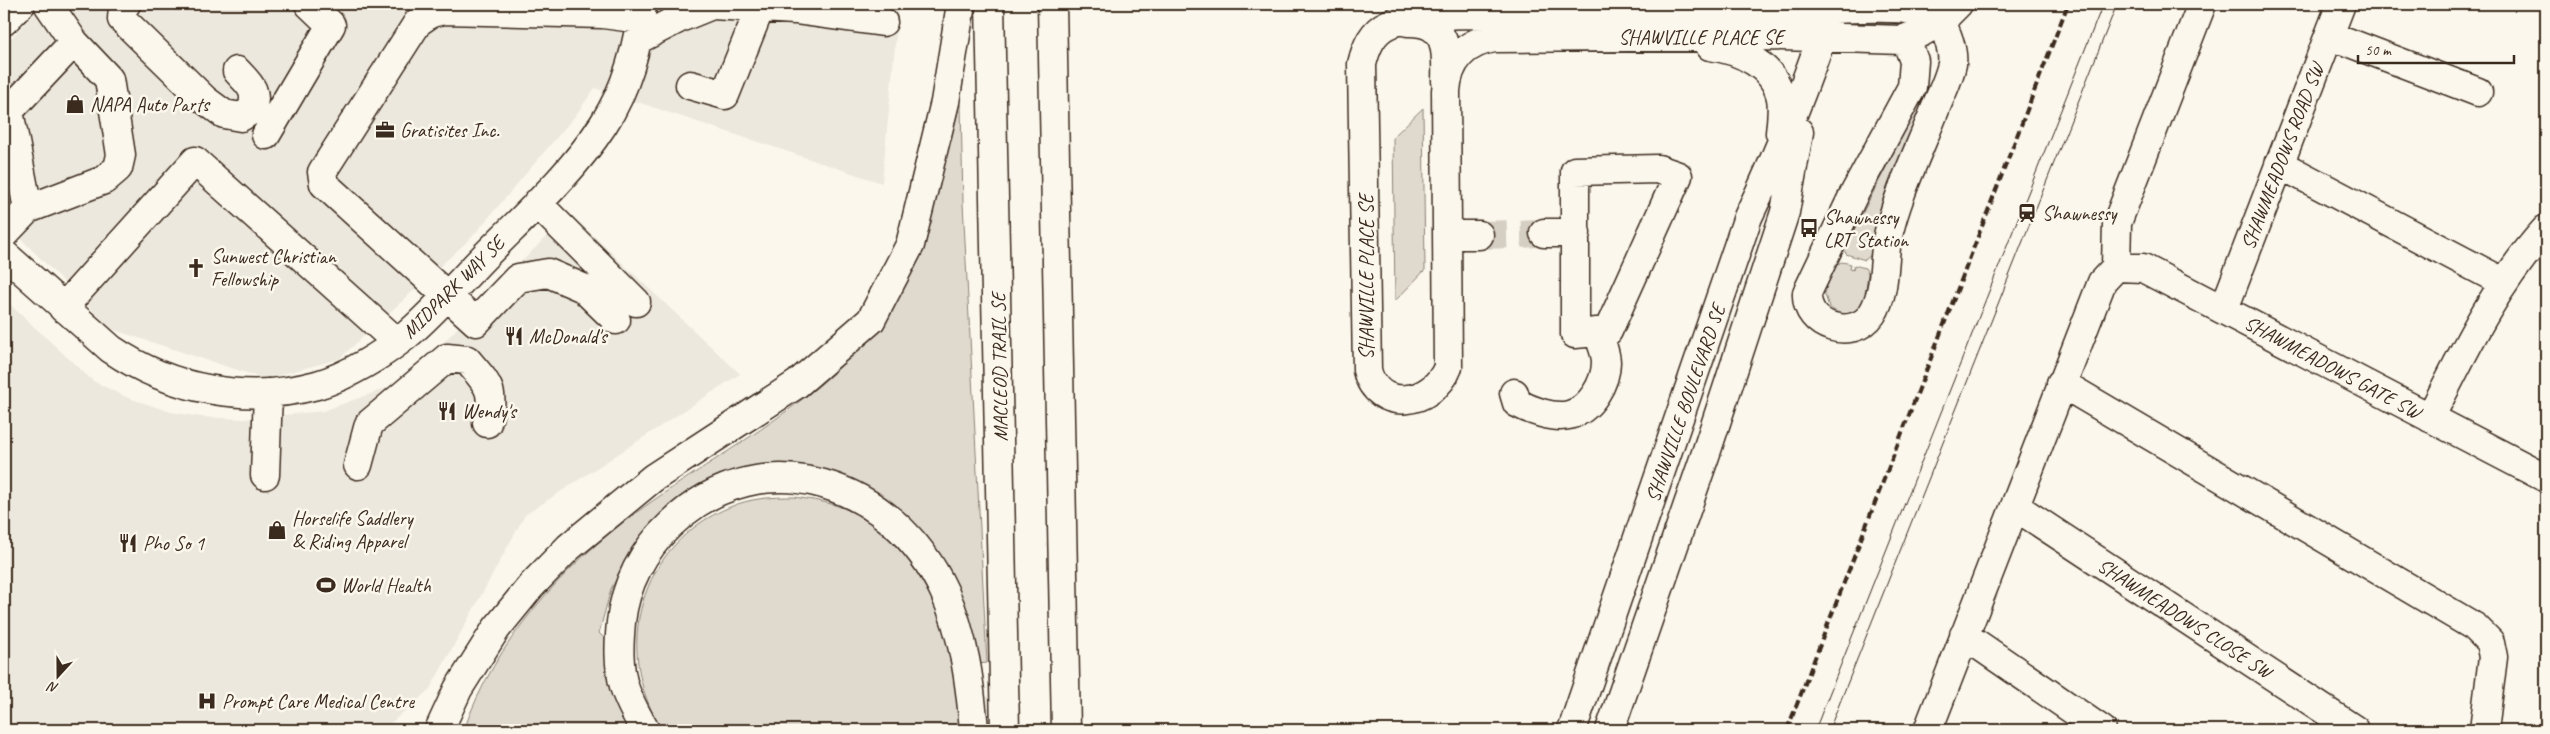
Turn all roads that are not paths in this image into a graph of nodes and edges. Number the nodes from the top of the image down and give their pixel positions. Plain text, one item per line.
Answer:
1 (21, 4) edge
2 (48, 4) edge
3 (126, 4) edge
4 (309, 4) edge
5 (961, 4) edge
6 (990, 4) edge
7 (1052, 4) edge
8 (2202, 4) edge
9 (2341, 4) edge
10 (1832, 7) edge
11 (760, 8) junction
12 (1391, 13) edge
13 (1949, 13) edge
14 (4, 21) edge
15 (640, 21) edge
16 (883, 22) dead end
17 (2329, 35) junction
18 (1632, 37) junction
19 (1822, 37) junction
20 (1902, 40) junction
21 (74, 42) junction
22 (237, 71) dead end
23 (1808, 79) junction
24 (690, 85) dead end
25 (1446, 91) junction
26 (2478, 92) dead end
27 (6, 110) edge
28 (266, 135) dead end
29 (1778, 155) junction
30 (2279, 164) junction
31 (537, 203) junction
32 (28, 209) junction
33 (2546, 229) edge
34 (1544, 233) tunnel mouth
35 (1576, 233) junction
36 (4, 234) edge
37 (1447, 235) junction
38 (1479, 235) tunnel mouth
39 (4, 254) edge
40 (2116, 267) junction
41 (2504, 282) junction
42 (446, 296) junction
43 (63, 308) junction
44 (2224, 309) junction
45 (1598, 332) junction
46 (397, 342) junction
47 (2061, 384) junction
48 (1514, 393) dead end
49 (268, 394) junction
50 (2430, 418) junction
51 (488, 423) dead end
52 (358, 465) dead end
53 (265, 475) dead end
54 (2546, 478) edge
55 (2016, 506) junction
56 (1964, 635) junction
57 (439, 730) edge
58 (645, 730) edge
59 (974, 730) edge
60 (1006, 730) edge
61 (1066, 730) edge
62 (1572, 730) edge
63 (1610, 730) edge
64 (1928, 730) edge
65 (2102, 730) edge
66 (2355, 730) edge
67 (2484, 730) edge

1 - 14 main road
2 - 21 main road
3 - 22 main road
4 - 28 main road
5 - 57 main road
6 - 60 main road, MACLEOD TRAIL SE
7 - 61 main road
8 - 40 main road
9 - 17 main road, SHAWMEADOWS ROAD SW
10 - 12 main road, SHAWVILLE PLACE SE
10 - 13 main road, SHAWVILLE PLACE SE
10 - 19 main road, SHAWVILLE BOULEVARD SE
11 - 15 main road
11 - 16 main road
11 - 24 main road
12 - 25 main road
12 - 37 main road, SHAWVILLE PLACE SE
13 - 20 main road
13 - 20 main road
15 - 31 main road, MIDPARK WAY SE
15 - 42 main road
17 - 26 main road
17 - 30 main road, SHAWMEADOWS ROAD SW
18 - 19 main road, SHAWVILLE PLACE SE
18 - 25 main road, SHAWVILLE PLACE SE
18 - 29 main road
19 - 20 main road, SHAWVILLE PLACE SE
19 - 23 main road, SHAWVILLE BOULEVARD SE
21 - 27 main road
21 - 32 main road
23 - 29 main road, SHAWVILLE BOULEVARD SE
23 - 63 main road, SHAWVILLE BOULEVARD SE
25 - 37 main road, SHAWVILLE PLACE SE
27 - 32 main road
29 - 62 main road, SHAWVILLE BOULEVARD SE
30 - 41 main road
30 - 44 main road, SHAWMEADOWS ROAD SW
31 - 42 main road, MIDPARK WAY SE
31 - 42 main road
32 - 36 main road
33 - 41 main road
34 - 35 main road
35 - 45 main road
35 - 45 main road
37 - 38 main road
39 - 43 main road, MIDPARK WAY SE
40 - 44 main road, SHAWMEADOWS GATE SW
40 - 47 main road
41 - 50 main road
42 - 46 main road, MIDPARK WAY SE
43 - 46 main road
43 - 49 main road, MIDPARK WAY SE
44 - 50 main road, SHAWMEADOWS GATE SW
45 - 48 main road
46 - 49 main road, MIDPARK WAY SE
47 - 55 main road
47 - 67 main road
49 - 53 main road
50 - 54 main road, SHAWMEADOWS GATE SW
51 - 52 main road
55 - 56 main road
55 - 66 main road, SHAWMEADOWS CLOSE SW
56 - 64 main road
56 - 65 main road
58 - 59 main road

